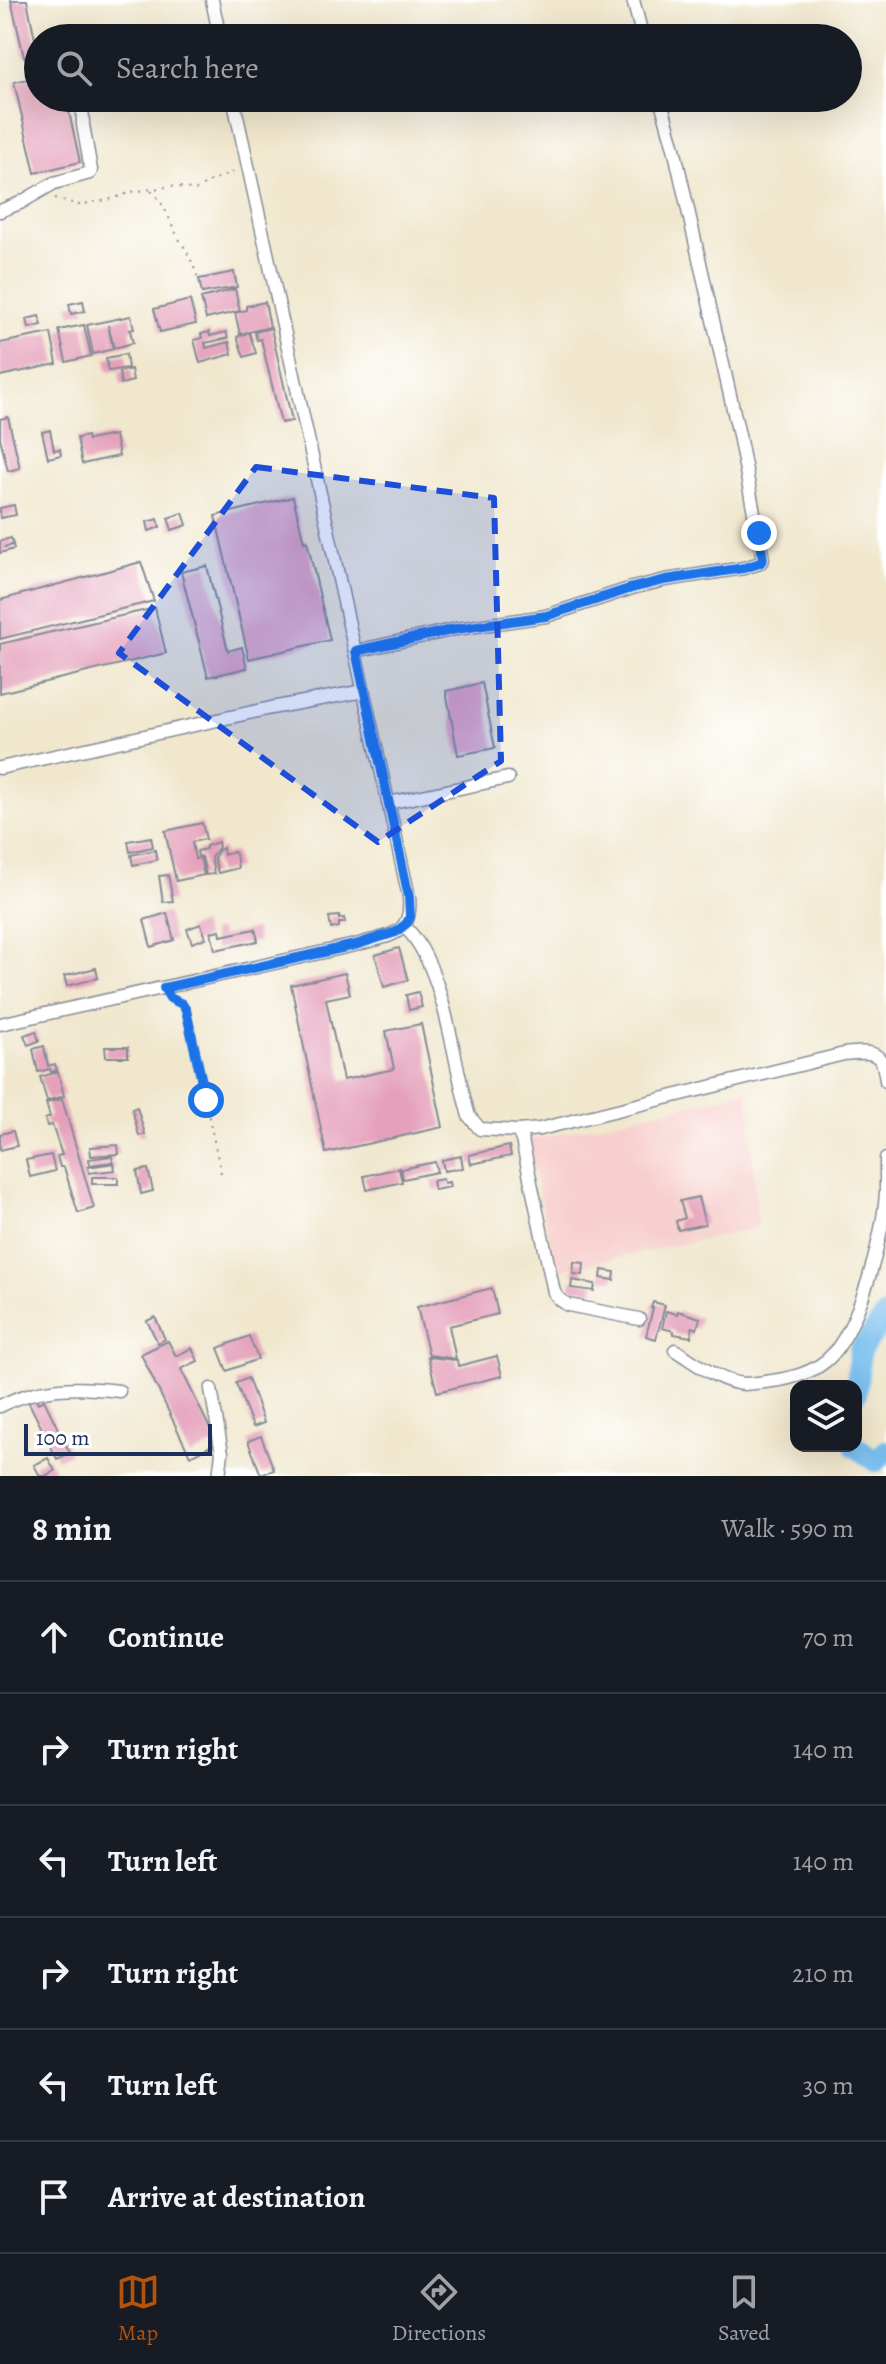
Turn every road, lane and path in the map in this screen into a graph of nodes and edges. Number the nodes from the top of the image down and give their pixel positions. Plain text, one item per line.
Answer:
1 (212, 0) edge
2 (633, 0) edge
3 (217, 24) edge
4 (639, 24) edge
5 (83, 112) edge
6 (236, 112) edge
7 (664, 112) edge
8 (248, 168) junction
9 (150, 190) junction
10 (34, 194) junction
11 (0, 211) edge
12 (198, 278) dead end
13 (356, 651) junction
14 (364, 691) junction
15 (0, 768) edge
16 (508, 778) dead end
17 (388, 803) junction
18 (404, 926) junction
19 (164, 988) junction
20 (0, 1024) edge
21 (886, 1081) edge
22 (518, 1131) junction
23 (886, 1159) edge
24 (222, 1178) dead end
25 (886, 1192) edge
26 (639, 1319) dead end
27 (675, 1350) dead end
28 (211, 1389) dead end
29 (119, 1391) dead end
30 (0, 1406) edge
31 (219, 1476) edge

1 - 3 lane
2 - 4 lane
5 - 10 lane
6 - 8 lane
7 - 13 lane
8 - 9 path
8 - 13 lane
9 - 10 path
9 - 12 path
10 - 11 lane
13 - 14 lane
14 - 15 lane
14 - 17 lane
16 - 17 lane
17 - 18 lane
18 - 19 lane
18 - 22 lane
19 - 20 lane
19 - 24 path
21 - 22 lane
22 - 26 lane
23 - 25 lane
25 - 27 lane
28 - 31 lane
29 - 30 lane

